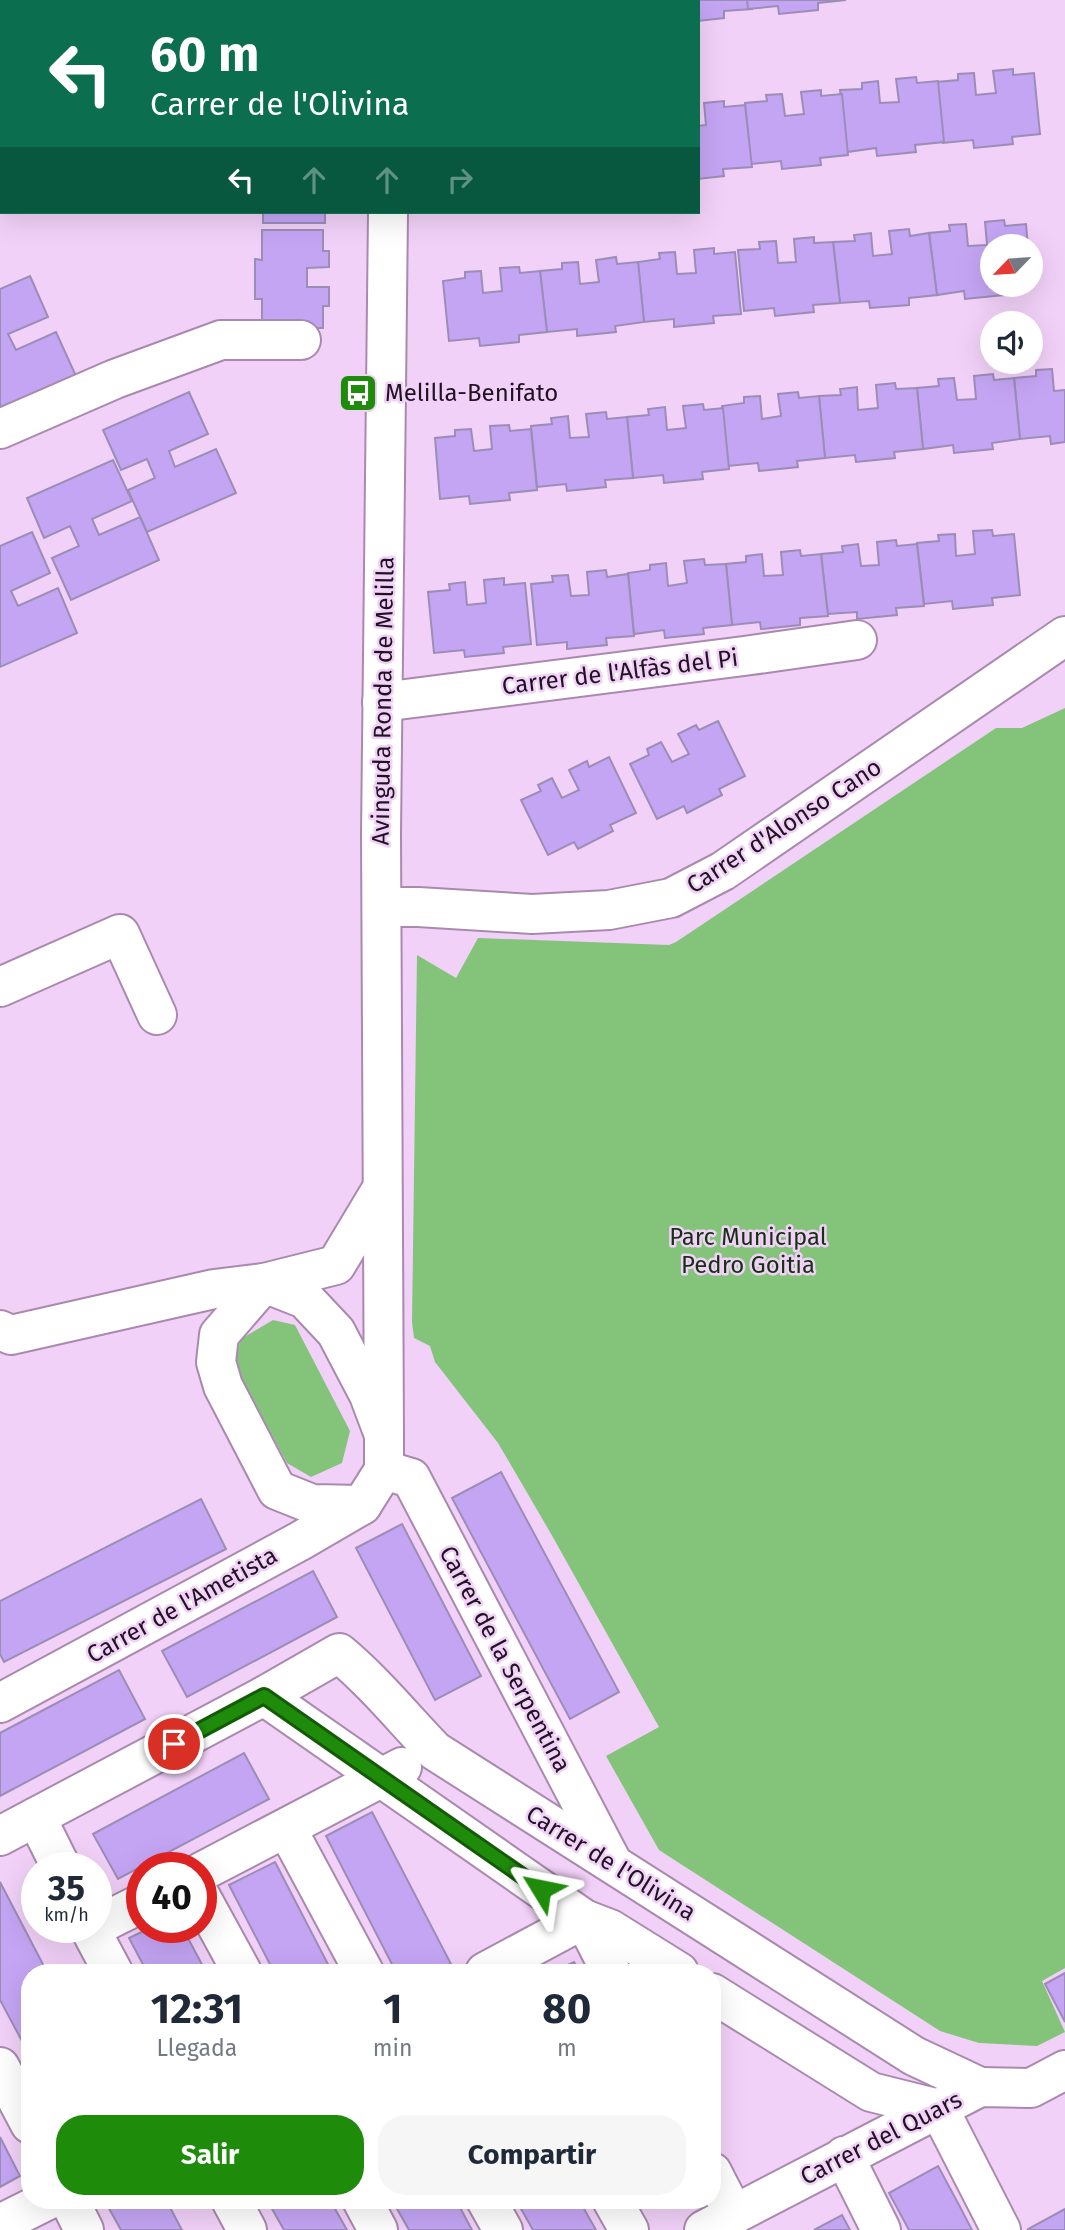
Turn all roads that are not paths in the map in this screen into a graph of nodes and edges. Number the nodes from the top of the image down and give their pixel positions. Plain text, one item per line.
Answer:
1 (388, 214) edge
2 (301, 340) dead end
3 (0, 429) edge
4 (1065, 636) edge
5 (857, 640) dead end
6 (382, 702) junction
7 (382, 907) junction
8 (0, 987) edge
9 (157, 1015) dead end
10 (381, 1190) junction
11 (264, 1283) junction
12 (0, 1330) edge
13 (384, 1453) junction
14 (362, 1505) junction
15 (264, 1696) junction
16 (0, 1703) edge
17 (435, 1751) junction
18 (381, 1777) junction
19 (36, 1817) junction
20 (286, 1829) junction
21 (0, 1836) edge
22 (54, 1852) edge
23 (217, 1864) edge
24 (613, 1864) junction
25 (584, 1919) junction
26 (217, 1926) edge
27 (100, 1943) edge
28 (109, 1964) edge
29 (238, 1964) edge
30 (360, 1964) edge
31 (501, 1964) edge
32 (607, 1964) edge
33 (666, 1964) edge
34 (721, 1999) edge
35 (0, 2067) edge
36 (1065, 2070) edge
37 (980, 2087) junction
38 (1048, 2093) edge
39 (21, 2107) edge
40 (939, 2109) junction
41 (844, 2156) junction
42 (721, 2191) edge
43 (30, 2209) edge
44 (74, 2209) edge
45 (236, 2209) edge
46 (367, 2209) edge
47 (491, 2209) edge
48 (617, 2209) edge
49 (735, 2221) edge
50 (0, 2224) edge
51 (84, 2230) edge
52 (247, 2230) edge
53 (378, 2230) edge
54 (503, 2230) edge
55 (629, 2230) edge
56 (881, 2230) edge
57 (1001, 2230) edge

1 - 6 street, Avinguda Ronda de Melilla
2 - 3 street
4 - 7 street, Carrer d'Alonso Cano
5 - 6 street, Carrer de l'Alfàs del Pi
6 - 7 street, Avinguda Ronda de Melilla
7 - 10 street, Avinguda Ronda de Melilla
8 - 9 street
10 - 11 street
10 - 13 street, Avinguda Ronda de Melilla
11 - 12 street
11 - 13 street
11 - 14 street
13 - 14 street
13 - 24 street, Carrer de la Serpentina
14 - 16 street, Carrer de l'Ametista
15 - 17 street, Carrer de l'Olivina
15 - 18 street
15 - 19 street, Carrer de l'Olivina
17 - 18 street
17 - 24 street, Carrer de l'Olivina
18 - 20 street
18 - 25 street
19 - 21 street, Carrer de l'Olivina
19 - 22 street
20 - 23 street
20 - 30 street
24 - 37 street, Carrer de l'Olivina
25 - 31 street
25 - 32 street
25 - 33 street
26 - 29 street
27 - 28 street
34 - 40 street
35 - 39 street
36 - 38 street, Carrer del Quars
37 - 38 street, Carrer del Quars
37 - 40 street, Carrer del Quars
40 - 41 street, Carrer del Quars
40 - 57 street
41 - 49 street, Carrer del Quars
41 - 56 street
42 - 49 street
43 - 50 street
44 - 51 street
45 - 52 street
46 - 53 street
47 - 54 street
48 - 55 street

